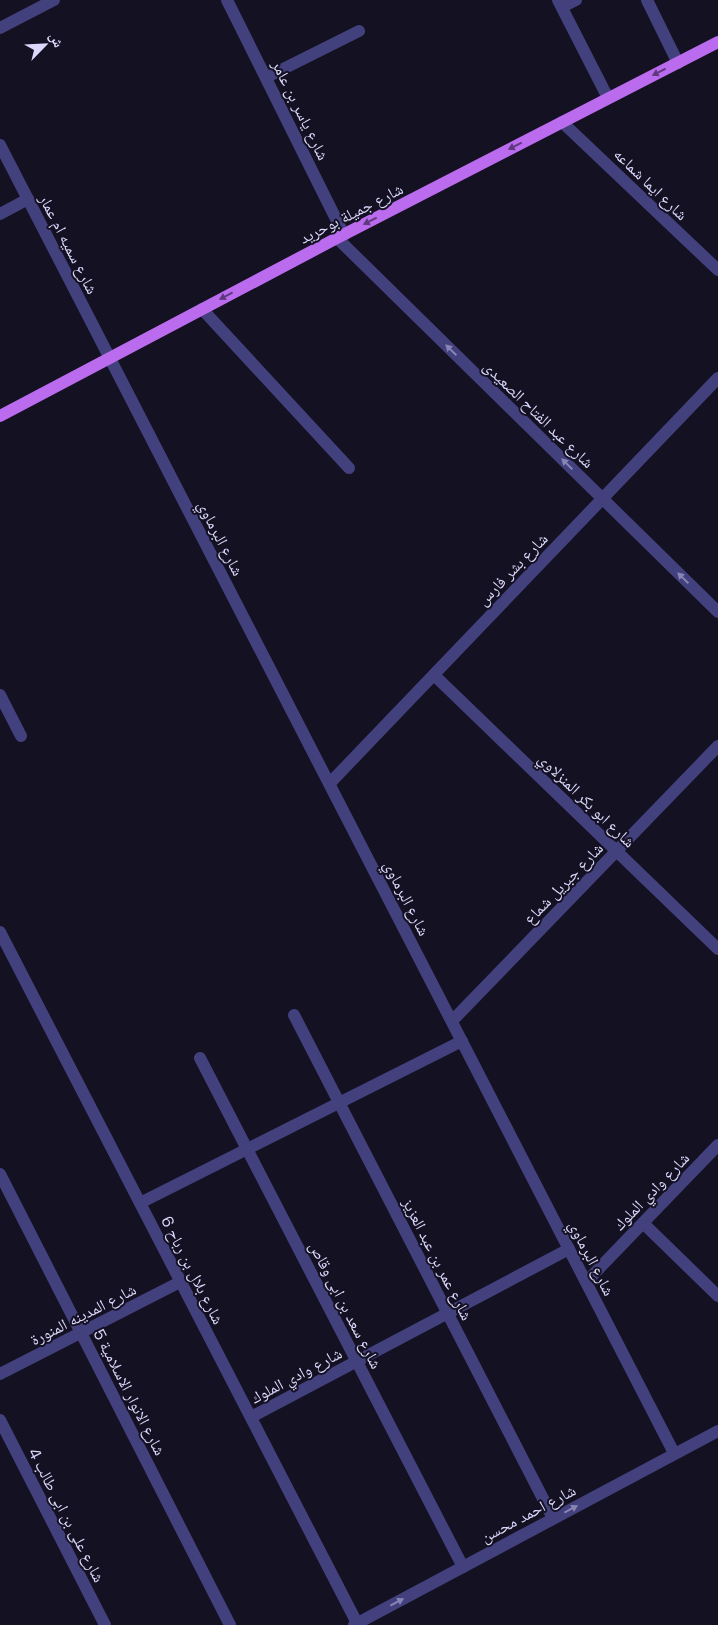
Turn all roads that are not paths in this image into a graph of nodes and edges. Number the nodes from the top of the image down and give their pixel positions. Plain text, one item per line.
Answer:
1 (54, 0) edge
2 (227, 0) edge
3 (576, 0) edge
4 (647, 0) edge
5 (560, 4) edge
6 (0, 28) edge
7 (359, 31) dead end
8 (718, 42) edge
9 (678, 62) junction
10 (267, 78) junction
11 (608, 98) junction
12 (562, 122) junction
13 (0, 145) edge
14 (28, 199) junction
15 (0, 214) edge
16 (341, 236) junction
17 (718, 270) edge
18 (202, 309) junction
19 (110, 358) junction
20 (718, 378) edge
21 (0, 416) edge
22 (349, 468) dead end
23 (602, 499) junction
24 (718, 612) edge
25 (434, 675) junction
26 (0, 695) edge
27 (21, 736) dead end
28 (718, 746) edge
29 (330, 783) junction
30 (617, 851) junction
31 (0, 932) edge
32 (718, 949) edge
33 (294, 1015) dead end
34 (452, 1022) junction
35 (462, 1041) junction
36 (200, 1058) dead end
37 (339, 1103) junction
38 (718, 1145) edge
39 (247, 1149) junction
40 (0, 1174) edge
41 (140, 1203) junction
42 (643, 1223) junction
43 (569, 1249) junction
44 (180, 1282) junction
45 (586, 1282) junction
46 (718, 1296) edge
47 (447, 1314) junction
48 (81, 1333) junction
49 (357, 1361) junction
50 (0, 1374) edge
51 (251, 1417) junction
52 (0, 1420) edge
53 (718, 1431) edge
54 (674, 1454) junction
55 (553, 1518) junction
56 (462, 1567) junction
57 (356, 1624) edge
58 (105, 1625) edge
59 (230, 1625) edge

1 - 6 street
2 - 10 street, شارع ياسر بن عامر
3 - 5 street
4 - 9 street
5 - 11 street
7 - 10 street
8 - 9 main road, شارع جميلة بوحريد
9 -> 11 main road, شارع جميلة بوحريد
10 - 16 street, شارع ياسر بن عامر
11 - 12 main road, شارع جميلة بوحريد
12 -> 16 main road, شارع جميلة بوحريد
12 - 17 street, شارع ايما شماعه
13 - 14 street, شارع سميه ام عمار
14 - 15 street
14 - 19 street, شارع سميه ام عمار
16 -> 18 main road, شارع جميلة بوحريد
23 -> 16 street, شارع عبد الفتاح الصعيدى
18 - 19 main road, شارع جميلة بوحريد
18 - 22 street
19 - 21 main road, شارع جميلة بوحريد
19 - 29 street, شارع البرماوي
20 - 23 street, شارع بشر فارس
24 -> 23 street, شارع عبد الفتاح الصعيدى
23 - 25 street, شارع بشر فارس
25 - 29 street, شارع بشر فارس
25 - 30 street, شارع ابو بكر المنزلاوي
26 - 27 street
28 - 30 street, شارع جبريل شماع
29 - 34 street, شارع البرماوي
30 - 32 street, شارع ابو بكر المنزلاوي
30 - 34 street, شارع جبريل شماع
31 - 41 street, شارع بلال بن رباح 6
33 - 37 street, شارع عمر بن عبد العزيز
34 - 35 street, شارع البرماوي
35 - 37 street
35 - 43 street, شارع البرماوي
36 - 39 street, شارع سعد بن ابى وقاص
37 - 39 street
37 - 47 street, شارع عمر بن عبد العزيز
38 - 42 street, شارع وادي الملوك
39 - 41 street
39 - 49 street, شارع سعد بن ابى وقاص
40 - 48 street, شارع الانوار الاسلامية 5
41 - 44 street, شارع بلال بن رباح 6
42 - 45 street, شارع وادي الملوك
42 - 46 street
43 - 45 street, شارع البرماوي
43 - 47 street, شارع وادي الملوك
44 - 48 street, شارع المدينه المنورة
44 - 51 street, شارع بلال بن رباح 6
45 - 54 street, شارع البرماوي
47 - 49 street, شارع وادي الملوك
47 - 55 street, شارع عمر بن عبد العزيز
48 - 50 street, شارع المدينه المنورة
48 - 59 street, شارع الانوار الاسلامية 5
49 - 51 street, شارع وادي الملوك
49 - 56 street, شارع سعد بن ابى وقاص
51 - 57 street, شارع بلال بن رباح 6
52 - 58 street, شارع على بن ابى طالب 4
53 - 54 street, شارع احمد محسن
55 -> 54 street, شارع احمد محسن
55 - 56 street, شارع احمد محسن
57 -> 56 street, شارع احمد محسن

